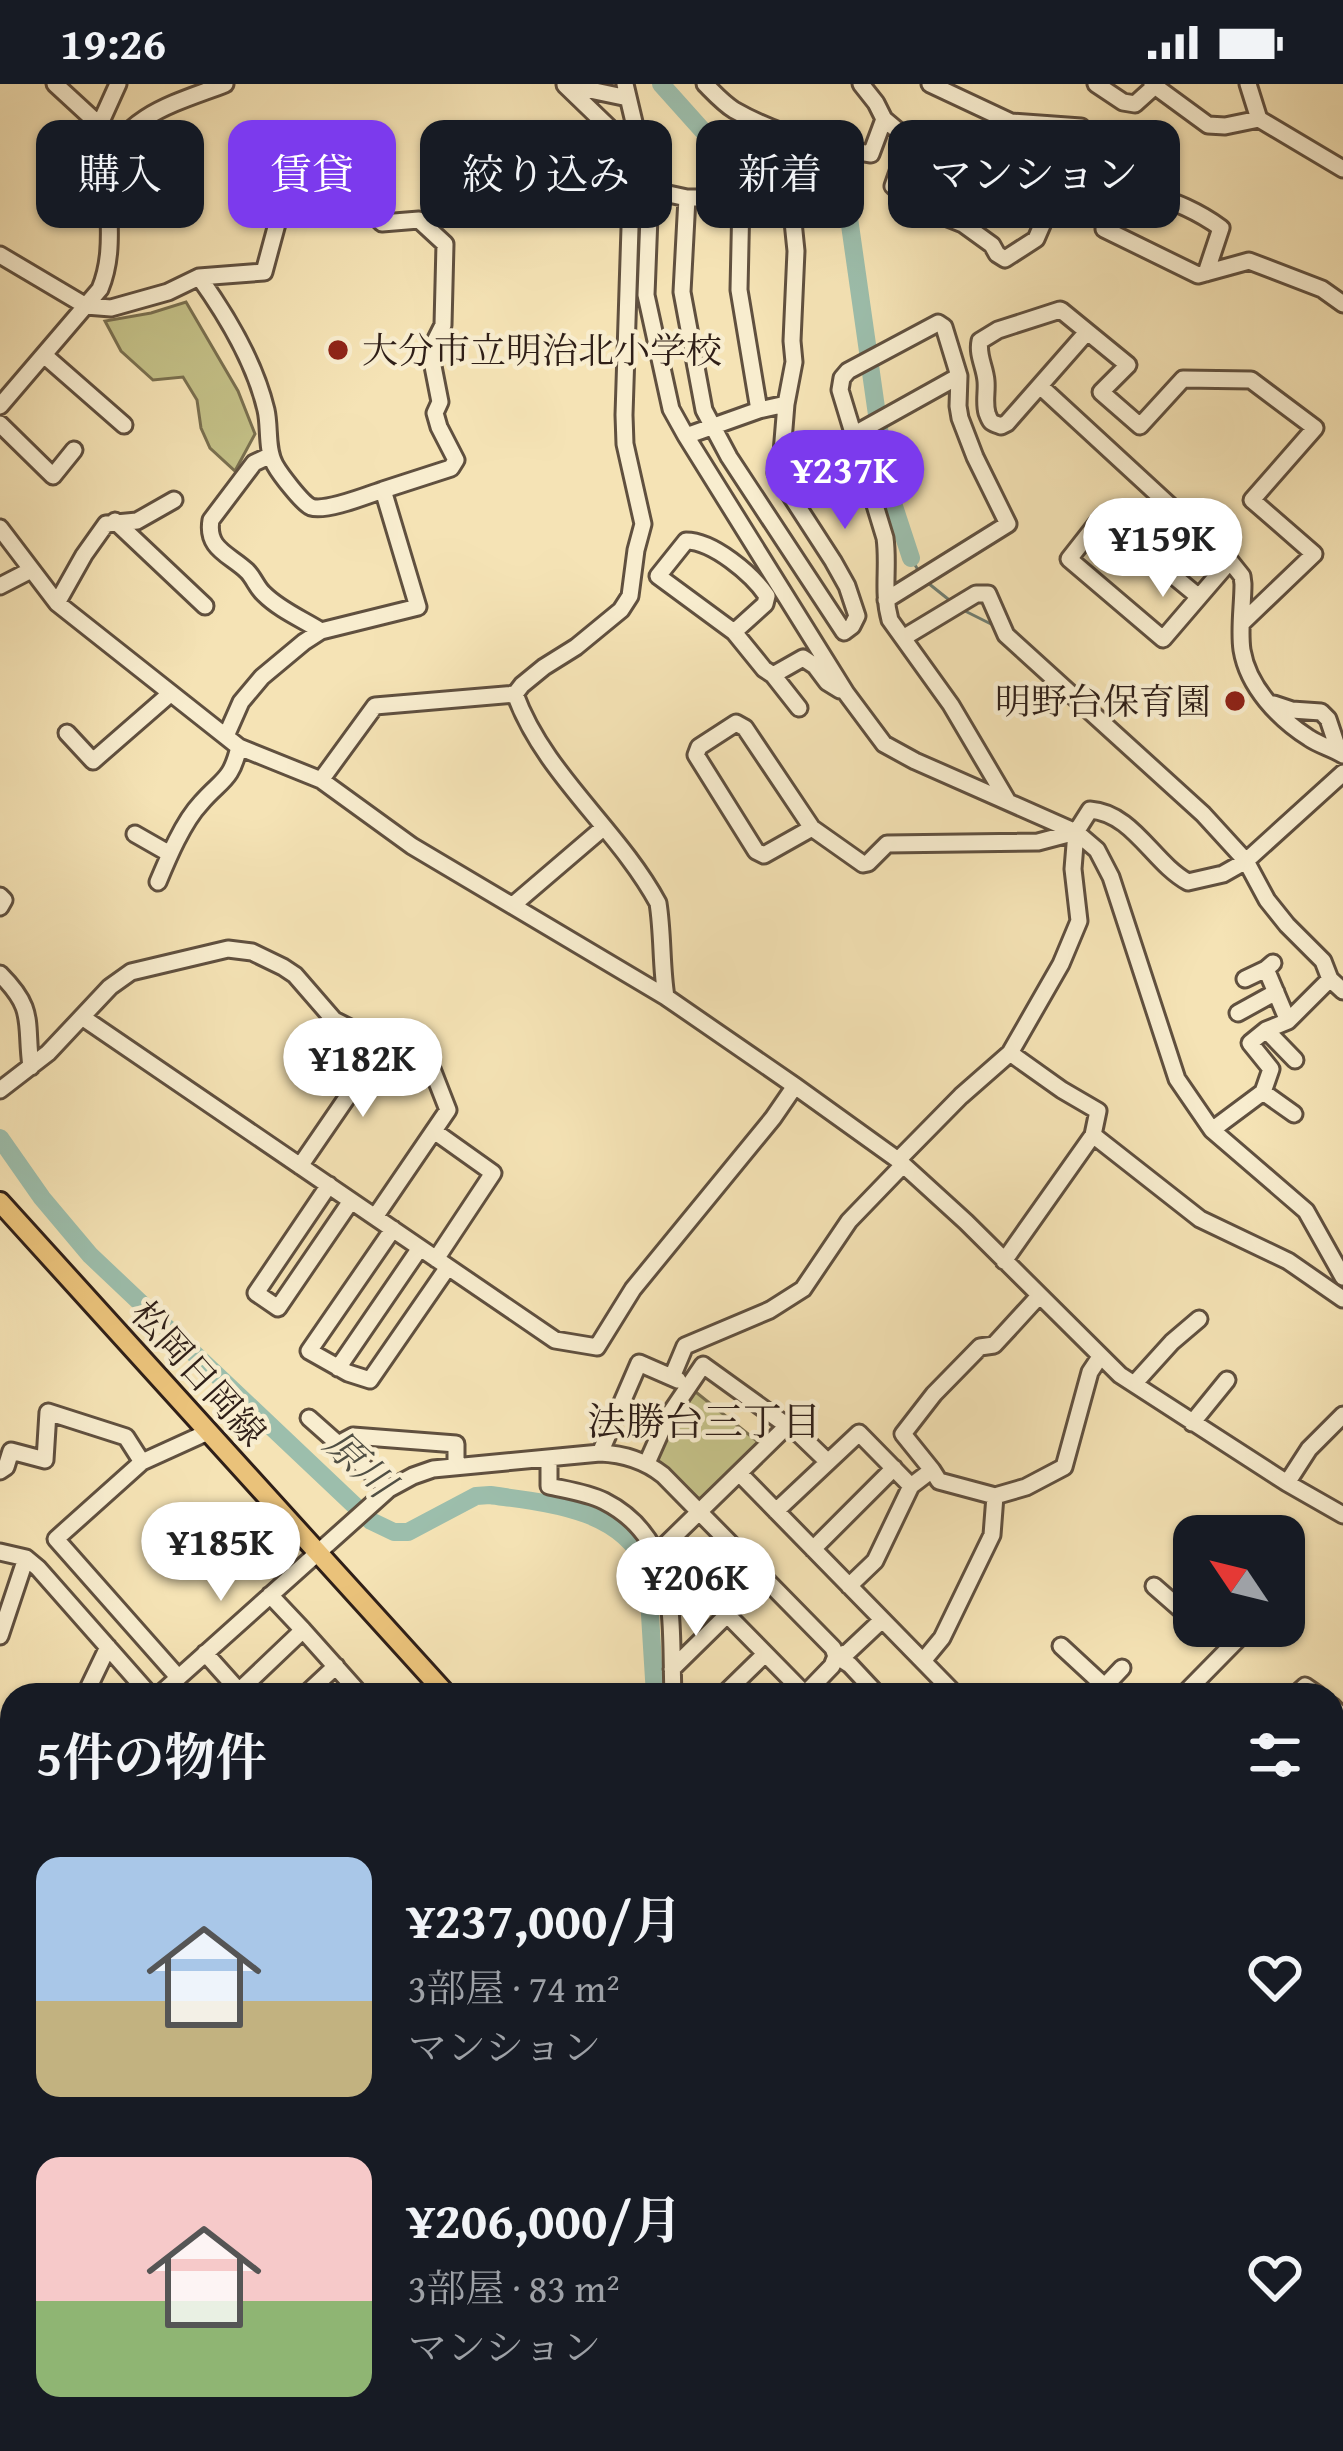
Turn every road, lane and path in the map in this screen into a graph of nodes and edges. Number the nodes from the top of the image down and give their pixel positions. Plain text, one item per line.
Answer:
1 (55, 84) edge
2 (118, 84) edge
3 (226, 84) edge
4 (705, 84) edge
5 (862, 84) edge
6 (930, 84) edge
7 (1096, 84) edge
8 (1248, 84) edge
9 (563, 85) edge
10 (1153, 85) edge
11 (627, 91) edge
12 (884, 119) junction
13 (1259, 119) junction
14 (93, 120) edge
15 (102, 120) edge
16 (141, 120) edge
17 (1007, 120) edge
18 (888, 122) edge
19 (1343, 169) edge
20 (672, 195) edge
21 (687, 198) junction
22 (696, 198) edge
23 (1180, 203) edge
24 (109, 228) edge
25 (649, 228) edge
26 (741, 228) edge
27 (794, 228) edge
28 (969, 228) edge
29 (1041, 228) edge
30 (1104, 228) edge
31 (0, 255) edge
32 (1205, 273) junction
33 (200, 277) junction
34 (1343, 304) edge
35 (86, 306) junction
36 (1088, 332) junction
37 (44, 355) junction
38 (958, 376) junction
39 (1040, 386) junction
40 (786, 404) junction
41 (0, 406) edge
42 (759, 410) junction
43 (0, 424) edge
44 (124, 425) dead end
45 (710, 426) junction
46 (853, 435) junction
47 (686, 436) junction
48 (74, 450) dead end
49 (271, 455) junction
50 (383, 490) junction
51 (174, 500) dead end
52 (115, 521) junction
53 (0, 528) edge
54 (1230, 561) junction
55 (31, 570) junction
56 (0, 586) edge
57 (1199, 596) junction
58 (886, 600) junction
59 (57, 603) junction
60 (205, 606) dead end
61 (1243, 622) junction
62 (321, 632) junction
63 (734, 632) junction
64 (903, 638) junction
65 (773, 675) junction
66 (171, 693) junction
67 (846, 693) junction
68 (515, 694) junction
69 (1269, 702) junction
70 (799, 708) dead end
71 (67, 733) dead end
72 (232, 742) junction
73 (1341, 753) edge
74 (1343, 773) edge
75 (321, 780) junction
76 (1008, 802) junction
77 (812, 827) junction
78 (603, 828) junction
79 (1076, 832) junction
80 (135, 834) dead end
81 (170, 854) junction
82 (1246, 861) junction
83 (158, 882) dead end
84 (0, 896) edge
85 (513, 905) junction
86 (0, 907) edge
87 (0, 974) edge
88 (1245, 979) dead end
89 (1330, 979) junction
90 (1343, 991) edge
91 (1276, 992) junction
92 (666, 997) junction
93 (1238, 1012) dead end
94 (82, 1017) junction
95 (1288, 1021) junction
96 (1266, 1030) junction
97 (383, 1046) junction
98 (1010, 1054) junction
99 (1295, 1060) dead end
100 (31, 1067) junction
101 (3, 1082) edge
102 (795, 1086) junction
103 (1263, 1092) junction
104 (1294, 1114) dead end
105 (1212, 1130) junction
106 (434, 1131) junction
107 (1094, 1135) junction
108 (900, 1163) junction
109 (300, 1166) junction
110 (329, 1185) junction
111 (351, 1201) junction
112 (0, 1202) edge
113 (376, 1217) junction
114 (393, 1229) junction
115 (420, 1248) junction
116 (1004, 1261) junction
117 (442, 1263) junction
118 (1343, 1276) edge
119 (1039, 1296) junction
120 (1343, 1299) edge
121 (1199, 1319) dead end
122 (1100, 1357) junction
123 (338, 1368) junction
124 (672, 1377) junction
125 (1227, 1380) dead end
126 (1134, 1384) junction
127 (690, 1385) junction
128 (1343, 1415) edge
129 (309, 1418) dead end
130 (1192, 1423) junction
131 (787, 1426) junction
132 (208, 1432) junction
133 (338, 1444) junction
134 (600, 1453) junction
135 (549, 1458) junction
136 (142, 1462) junction
137 (828, 1462) junction
138 (647, 1463) junction
139 (456, 1467) junction
140 (894, 1468) junction
141 (932, 1470) junction
142 (0, 1472) edge
143 (739, 1473) junction
144 (1287, 1483) junction
145 (911, 1486) junction
146 (389, 1489) junction
147 (995, 1496) junction
148 (700, 1510) junction
149 (776, 1511) junction
150 (1343, 1515) edge
151 (813, 1549) junction
152 (0, 1552) edge
153 (318, 1552) junction
154 (658, 1552) junction
155 (26, 1558) junction
156 (668, 1586) junction
157 (849, 1586) junction
158 (1154, 1586) dead end
159 (270, 1595) junction
160 (1173, 1603) edge
161 (727, 1615) junction
162 (882, 1620) junction
163 (303, 1630) junction
164 (0, 1636) edge
165 (108, 1647) junction
166 (1230, 1647) edge
167 (205, 1653) junction
168 (765, 1654) junction
169 (836, 1656) junction
170 (923, 1661) junction
171 (336, 1666) junction
172 (1053, 1666) dead end
173 (1123, 1668) dead end
174 (672, 1669) junction
175 (178, 1677) junction
176 (92, 1683) edge
177 (140, 1683) edge
178 (172, 1683) edge
179 (233, 1683) edge
180 (258, 1683) edge
181 (318, 1683) edge
182 (351, 1683) edge
183 (428, 1683) edge
184 (673, 1683) edge
185 (735, 1683) edge
186 (793, 1683) edge
187 (815, 1683) edge
188 (867, 1683) edge
189 (944, 1683) edge
190 (1102, 1683) edge
191 (1114, 1683) edge
192 (1195, 1683) edge

1 - 14 street
2 - 15 street
3 - 16 street
4 - 12 street
5 - 12 street
6 - 17 street
7 - 10 street
8 - 13 street
9 - 11 street
9 - 68 street
10 - 13 street
12 - 18 street
13 - 19 street
20 - 21 street
21 - 22 street
21 - 45 street
23 - 32 street
24 - 35 street
25 - 47 street
26 - 42 street
27 - 40 street
28 - 29 street
30 - 32 street
31 - 35 street
32 - 34 street
33 - 35 street
33 - 49 street
33 - 50 street
35 - 37 street
36 - 39 street
36 - 39 street
36 - 61 street
37 - 41 street
37 - 44 street
38 - 46 street
38 - 46 street
38 - 58 street
39 - 54 street
40 - 42 street
40 - 45 street
42 - 45 street
43 - 48 street
45 - 47 street
46 - 58 street
47 - 67 street
49 - 50 street
49 - 62 street
50 - 62 street
51 - 52 street
52 - 59 street
52 - 60 street
53 - 55 street
54 - 57 street
54 - 61 street
55 - 56 street
55 - 59 street
57 - 57 street
58 - 64 street
59 - 66 street
61 - 69 street
62 - 72 street
63 - 63 street
63 - 65 street
64 - 76 street
64 - 82 street
65 - 67 street
65 - 70 street
66 - 71 street
66 - 72 street
67 - 76 street
68 - 75 street
68 - 78 street
69 - 73 street
69 - 73 street
72 - 75 street
72 - 81 street
74 - 82 street
75 - 85 street
76 - 79 street
77 - 77 street
77 - 79 street
78 - 85 street
78 - 92 street
79 - 82 street
79 - 98 street
79 - 105 street
80 - 81 street
81 - 83 street
82 - 89 street
84 - 86 street
85 - 92 street
87 - 100 street
88 - 91 street
89 - 90 street
89 - 95 street
91 - 93 street
91 - 95 street
92 - 102 street
94 - 97 street
94 - 100 street
94 - 109 street
95 - 96 street
96 - 99 street
96 - 103 street
97 - 106 street
97 - 109 street
98 - 107 street
98 - 108 street
100 - 101 street
102 - 108 street
102 - 117 street
103 - 104 street
103 - 105 street
105 - 118 street
106 - 113 street
106 - 117 street
107 - 116 street
107 - 120 street
108 - 116 street
108 - 124 street
109 - 110 street
110 - 111 street
110 - 111 street
111 - 113 street
112 - 132 main road, 松岡日岡線
113 - 114 street
114 - 115 street
114 - 123 street
115 - 117 street
115 - 123 street
116 - 119 street
117 - 123 street
119 - 122 street
119 - 141 street
121 - 126 street
122 - 126 street
122 - 147 street
124 - 127 street
124 - 134 street
125 - 130 street
126 - 130 street
127 - 131 street
127 - 138 street
128 - 144 street
129 - 133 street
130 - 144 street
131 - 137 street
131 - 143 street
132 - 136 street
132 - 153 main road, 松岡日岡線
133 - 139 street
133 - 146 street
134 - 135 street
134 - 138 street
135 - 139 street
135 - 154 street
136 - 142 street
136 - 175 street
137 - 140 street
137 - 149 street
138 - 148 street
139 - 146 street
140 - 145 street
140 - 151 street
141 - 145 street
141 - 147 street
143 - 148 street
143 - 149 street
144 - 150 street
145 - 157 street
146 - 153 street
147 - 170 street
148 - 154 street
148 - 169 street
149 - 151 street
151 - 157 street
152 - 155 street
153 - 159 street
153 - 183 main road, 松岡日岡線
154 - 156 street
155 - 164 street
155 - 165 street
156 - 161 street
156 - 174 street
157 - 162 street
158 - 160 street
159 - 163 street
159 - 167 street
161 - 168 street
161 - 174 street
162 - 169 street
162 - 170 street
163 - 171 street
163 - 180 street
165 - 176 street
165 - 177 street
166 - 192 street
167 - 175 street
167 - 179 street
168 - 185 street
168 - 186 street
169 - 187 street
169 - 188 street
170 - 189 street
171 - 181 street
171 - 182 street
172 - 190 street
173 - 191 street
174 - 184 street
175 - 178 street

